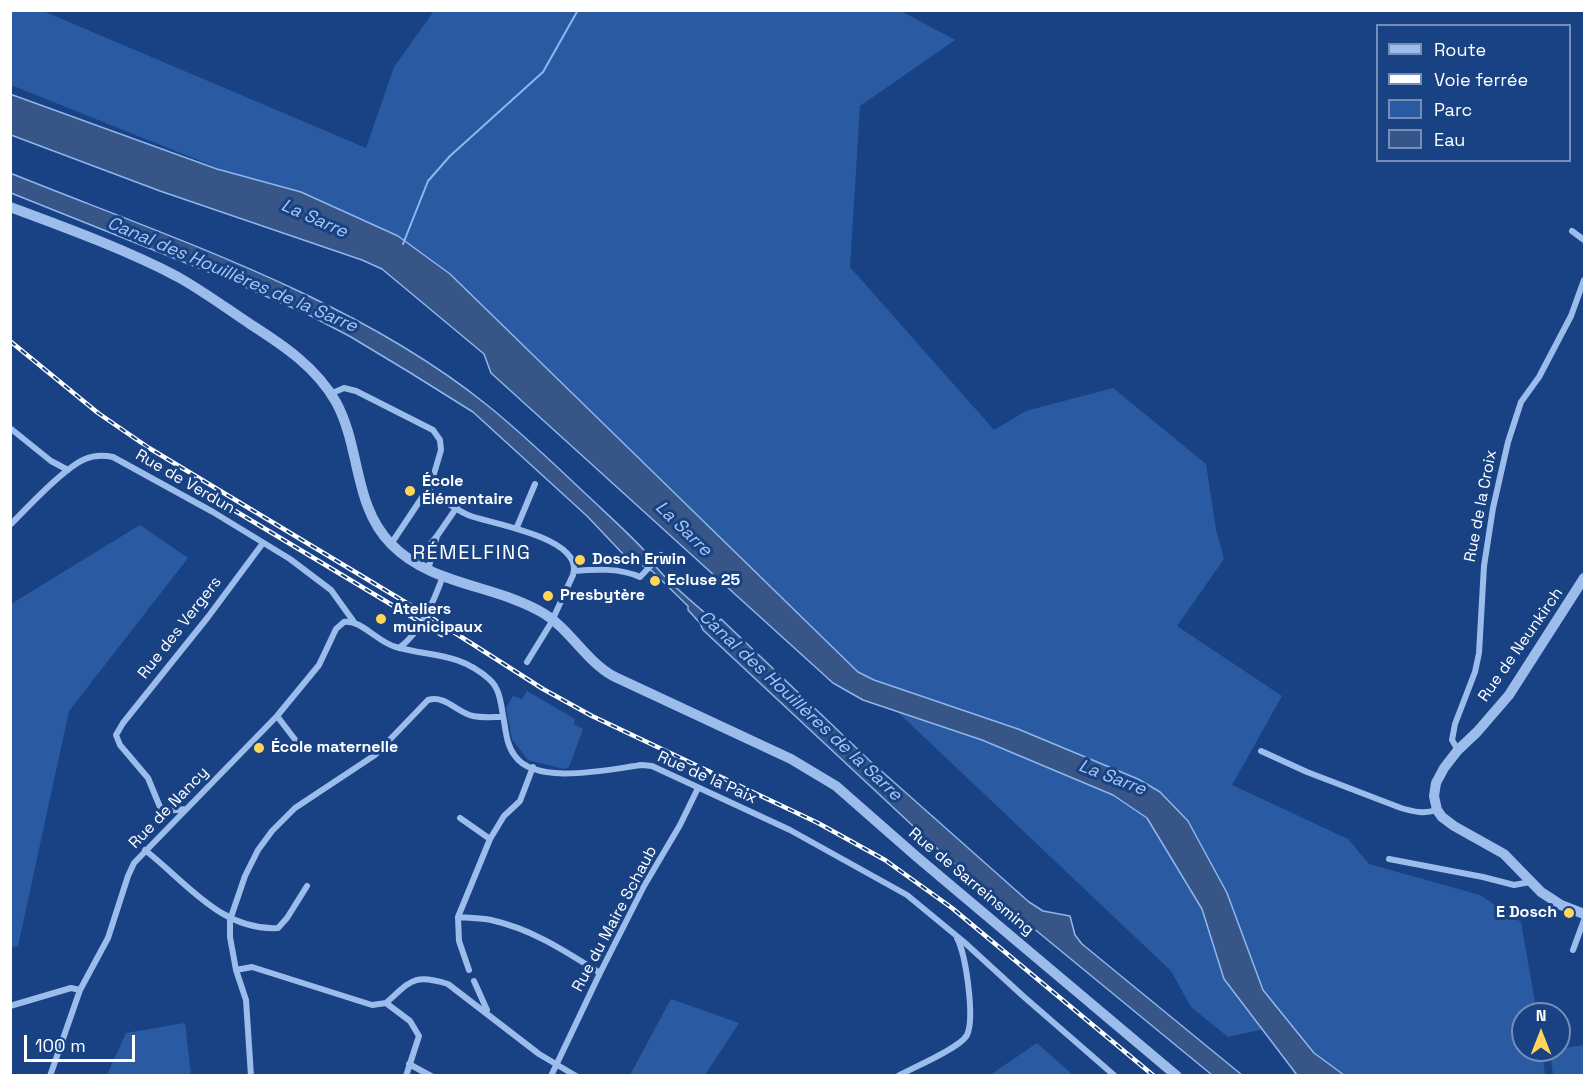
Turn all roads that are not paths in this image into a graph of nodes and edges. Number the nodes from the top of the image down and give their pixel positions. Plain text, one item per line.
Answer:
1 (10, 207) edge
2 (1572, 231) dead end
3 (1584, 240) edge
4 (1584, 280) edge
5 (330, 394) junction
6 (10, 428) edge
7 (68, 470) junction
8 (535, 484) dead end
9 (429, 490) junction
10 (457, 507) junction
11 (10, 525) edge
12 (517, 527) junction
13 (437, 536) junction
14 (263, 543) junction
15 (391, 544) junction
16 (660, 557) dead end
17 (415, 563) junction
18 (428, 570) junction
19 (574, 571) junction
20 (443, 576) junction
21 (1584, 578) edge
22 (340, 601) junction
23 (552, 619) junction
24 (344, 622) junction
25 (354, 622) junction
26 (414, 632) junction
27 (399, 648) junction
28 (413, 650) junction
29 (527, 662) dead end
30 (277, 716) junction
31 (503, 717) junction
32 (303, 750) dead end
33 (1458, 750) junction
34 (1261, 751) dead end
35 (533, 768) junction
36 (698, 788) junction
37 (186, 809) junction
38 (1437, 810) junction
39 (460, 818) dead end
40 (490, 839) junction
41 (153, 842) junction
42 (145, 850) junction
43 (1389, 859) dead end
44 (158, 860) junction
45 (1530, 882) junction
46 (307, 886) dead end
47 (1584, 914) edge
48 (231, 917) junction
49 (458, 917) junction
50 (1584, 920) edge
51 (957, 937) junction
52 (1573, 950) dead end
53 (236, 970) junction
54 (469, 970) dead end
55 (600, 973) junction
56 (474, 981) dead end
57 (80, 990) junction
58 (386, 1003) junction
59 (10, 1006) edge
60 (489, 1014) junction
61 (557, 1063) junction
62 (410, 1064) junction
63 (50, 1076) edge
64 (251, 1076) edge
65 (406, 1076) edge
66 (431, 1076) edge
67 (551, 1076) edge
68 (576, 1076) edge
69 (898, 1076) edge
70 (1115, 1076) edge
71 (1177, 1076) edge

1 - 5 street, Rue de Sarreinsming
2 - 3 street
4 - 33 street, Rue de la Croix
5 - 9 street
5 - 15 street, Rue de Sarreinsming
6 - 7 street
7 - 11 street, Rue de Verdun
7 - 14 street, Rue de Verdun
8 - 12 street
9 - 10 street
9 - 15 street
10 - 12 street
10 - 13 street
12 - 19 street
13 - 17 street
13 - 18 street
14 - 22 street, Rue de Verdun
14 - 37 street, Rue des Vergers
15 - 17 street, Rue de Sarreinsming
16 - 19 street
17 - 18 street, Rue de Sarreinsming
18 - 20 street, Rue de Sarreinsming
19 - 23 street
20 - 23 street, Rue de Sarreinsming
20 - 26 street
21 - 33 street, Rue de Neunkirch
22 - 24 street
22 - 25 street, Rue de Verdun
23 - 29 street
23 - 71 street, Rue de Sarreinsming
24 - 25 street
24 - 30 street, Rue de Nancy
25 - 27 street
26 - 27 street
26 - 28 street
27 - 28 street
28 - 31 street
30 - 32 street
30 - 37 street, Rue de Nancy
31 - 35 street
31 - 48 street
33 - 38 street, Rue de Neunkirch
34 - 38 street
35 - 36 street, Rue de la Paix
35 - 40 street
36 - 51 street, Rue de la Paix
36 - 55 street, Rue du Maire Schaub
37 - 41 street, Rue de Nancy
38 - 45 street
39 - 40 street
40 - 49 street
41 - 42 street, Rue de Nancy
41 - 44 street
42 - 44 street
42 - 57 street, Rue de Nancy
43 - 45 street
44 - 48 street
45 - 47 street
46 - 48 street
48 - 53 street
49 - 54 street
49 - 55 street
50 - 52 street
51 - 69 street
51 - 70 street, Rue de la Paix
53 - 58 street
53 - 64 street
55 - 61 street, Rue du Maire Schaub
56 - 60 street
57 - 59 street
57 - 63 street, Rue de Nancy
58 - 60 street
58 - 62 street
60 - 61 street
61 - 67 street, Rue du Maire Schaub
61 - 68 street
62 - 65 street
62 - 66 street

